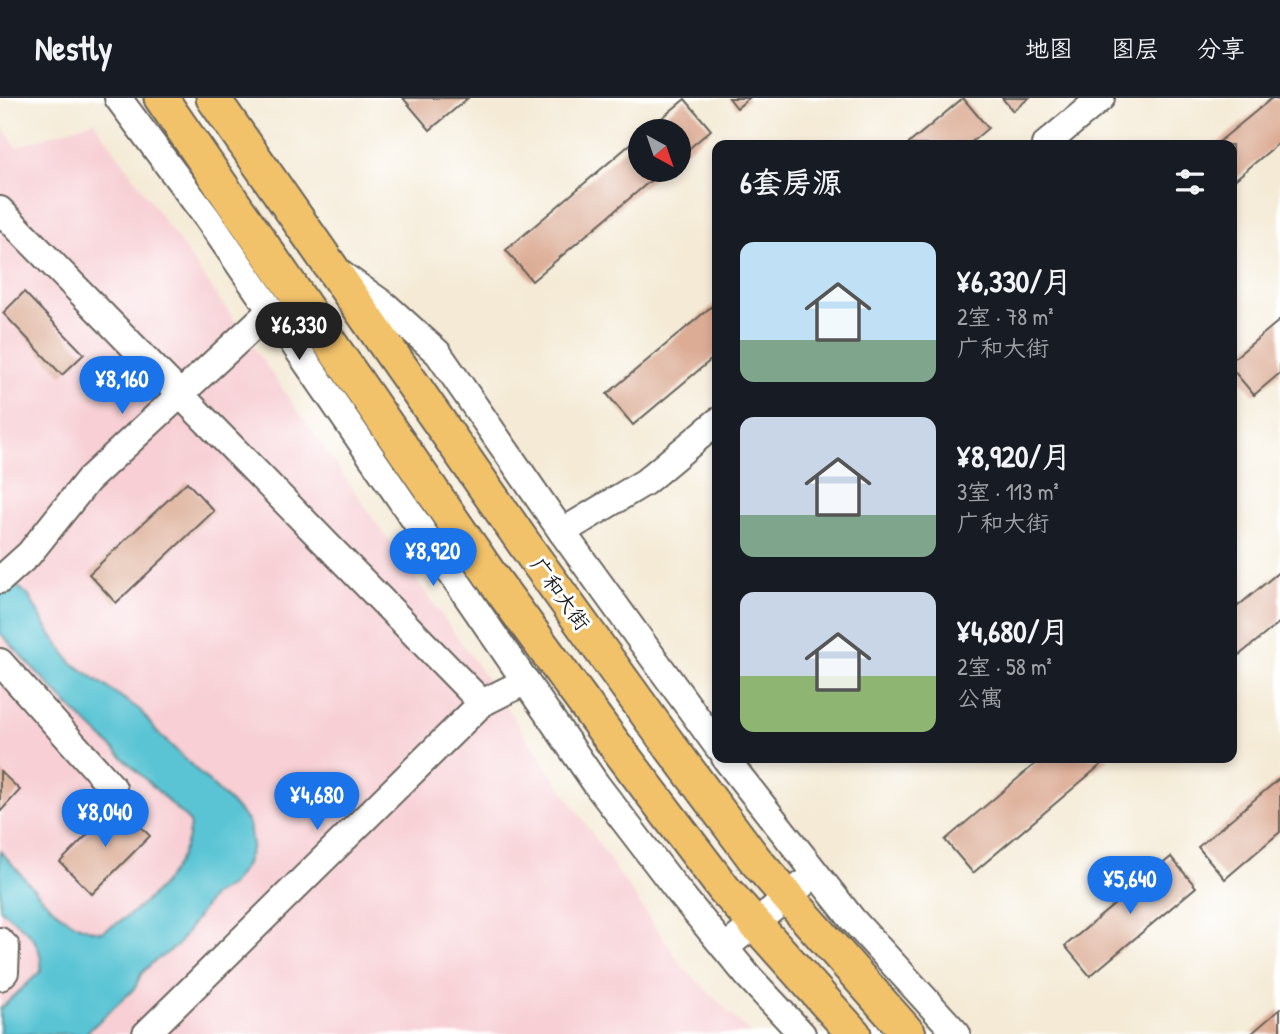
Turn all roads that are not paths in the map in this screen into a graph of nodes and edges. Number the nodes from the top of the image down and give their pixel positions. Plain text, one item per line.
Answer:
1 (118, 98) edge
2 (161, 98) edge
3 (212, 98) edge
4 (1101, 98) edge
5 (1051, 140) edge
6 (0, 210) edge
7 (328, 264) junction
8 (271, 310) junction
9 (355, 377) junction
10 (181, 394) junction
11 (712, 426) edge
12 (562, 532) junction
13 (7, 573) edge
14 (652, 658) junction
15 (0, 662) edge
16 (526, 681) junction
17 (482, 703) junction
18 (712, 739) edge
19 (667, 741) junction
20 (729, 763) edge
21 (113, 788) dead end
22 (815, 874) junction
23 (787, 896) junction
24 (755, 923) junction
25 (0, 941) edge
26 (725, 948) junction
27 (0, 977) edge
28 (146, 1034) edge
29 (802, 1034) edge
30 (854, 1034) edge
31 (909, 1034) edge
32 (957, 1034) edge

1 - 8 street
2 - 9 main road
3 - 7 main road, 广和大街
4 - 5 street
6 - 10 street
7 - 12 street
7 - 19 main road, 广和大街
8 - 9 street
8 - 10 street
8 - 16 street
9 - 24 main road
10 - 13 street
10 - 17 street
11 - 12 street
12 - 14 street
14 - 18 street
14 - 19 street
15 - 21 street
16 - 17 street
16 - 26 street
17 - 28 street
19 - 23 main road, 广和大街
20 - 22 street
22 - 23 street
22 - 32 street
23 - 24 street
23 - 31 main road, 广和大街
24 - 26 street
24 - 30 main road
25 - 27 street
26 - 29 street

